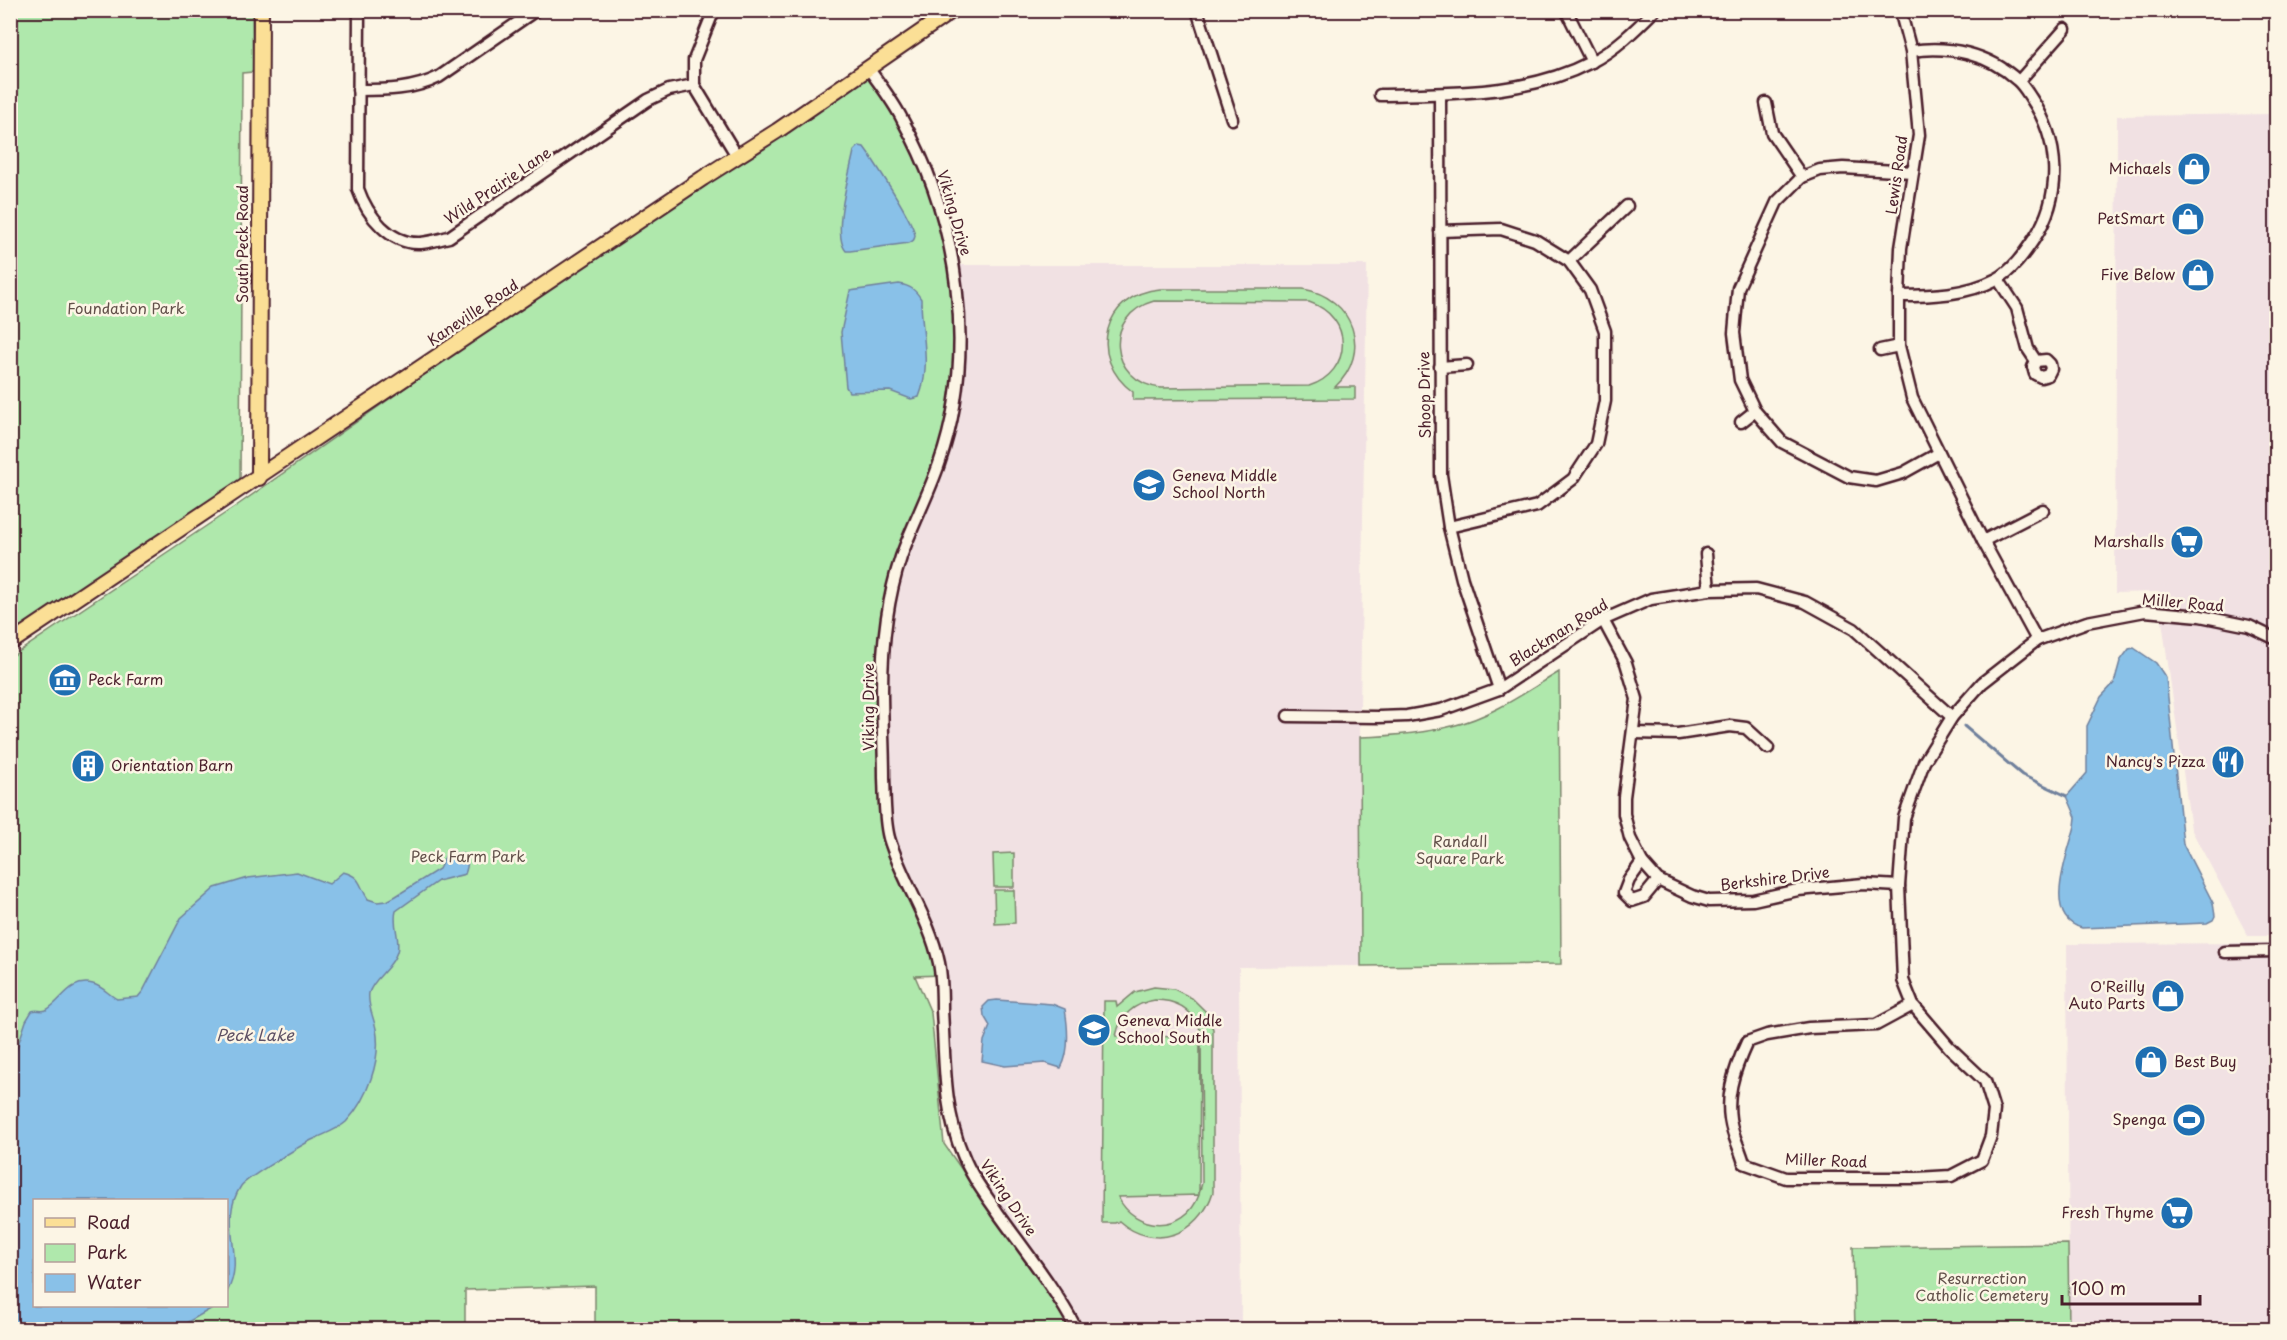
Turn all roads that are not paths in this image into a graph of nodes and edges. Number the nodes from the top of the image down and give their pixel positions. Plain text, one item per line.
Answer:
1 (261, 10) edge
2 (359, 10) edge
3 (536, 10) edge
4 (714, 10) edge
5 (953, 10) edge
6 (1197, 10) edge
7 (1566, 10) edge
8 (1655, 10) edge
9 (1900, 10) edge
10 (2065, 29) dead end
11 (1911, 51) junction
12 (1592, 62) junction
13 (869, 69) junction
14 (2019, 81) junction
15 (694, 85) junction
16 (358, 90) junction
17 (1440, 94) junction
18 (1380, 95) dead end
19 (1766, 103) dead end
20 (1232, 119) dead end
21 (737, 156) junction
22 (1913, 172) junction
23 (1802, 177) junction
24 (1627, 206) dead end
25 (1440, 231) junction
26 (1569, 261) junction
27 (1998, 279) junction
28 (1899, 297) junction
29 (1899, 346) junction
30 (1880, 350) dead end
31 (2036, 361) dead end
32 (1467, 365) dead end
33 (1440, 367) junction
34 (1755, 411) junction
35 (1741, 422) dead end
36 (1938, 453) junction
37 (259, 477) junction
38 (2043, 510) dead end
39 (1449, 527) junction
40 (1983, 541) junction
41 (1706, 554) dead end
42 (1709, 590) junction
43 (1603, 620) junction
44 (2277, 639) edge
45 (2037, 640) junction
46 (10, 642) edge
47 (1499, 688) junction
48 (1288, 716) dead end
49 (1952, 717) junction
50 (1634, 733) junction
51 (1768, 748) dead end
52 (1642, 862) junction
53 (1658, 880) junction
54 (1899, 886) junction
55 (2277, 951) edge
56 (2225, 952) dead end
57 (1913, 1005) junction
58 (1077, 1329) edge

1 - 37 main road, South Peck Road
2 - 16 street, Wild Prairie Lane
3 - 16 street
4 - 15 street
5 - 13 main road, Kaneville Road
6 - 20 street
7 - 12 street
8 - 12 street
9 - 11 street, Lewis Road
10 - 14 street
11 - 14 street
11 - 22 street, Lewis Road
12 - 17 street
13 - 21 main road, Kaneville Road
13 - 58 street, Viking Drive
14 - 27 street
15 - 16 street, Wild Prairie Lane
15 - 21 street
17 - 18 street
17 - 25 street, Shoop Drive
19 - 23 street
21 - 37 main road, Kaneville Road
22 - 23 street
22 - 28 street, Lewis Road
23 - 34 street
24 - 26 street
25 - 26 street
25 - 33 street, Shoop Drive
26 - 39 street
27 - 28 street
27 - 31 street
28 - 29 street, Lewis Road
29 - 30 street
29 - 36 street, Lewis Road
32 - 33 street
33 - 39 street, Shoop Drive
34 - 35 street
34 - 36 street
36 - 40 street, Lewis Road
37 - 46 main road, Kaneville Road
38 - 40 street
39 - 47 street, Shoop Drive
40 - 45 street, Lewis Road
41 - 42 street
42 - 43 street, Blackman Road
42 - 49 street, Blackman Road
43 - 47 street, Blackman Road
43 - 50 street, Berkshire Drive
44 - 45 street, Miller Road
45 - 49 street, Miller Road
47 - 48 street, Blackman Road
49 - 54 street, Miller Road
50 - 51 street
50 - 52 street, Berkshire Drive
52 - 53 street, Berkshire Drive
52 - 53 street
53 - 54 street, Berkshire Drive
54 - 57 street, Miller Road
55 - 56 street
57 - 57 street, Miller Road

